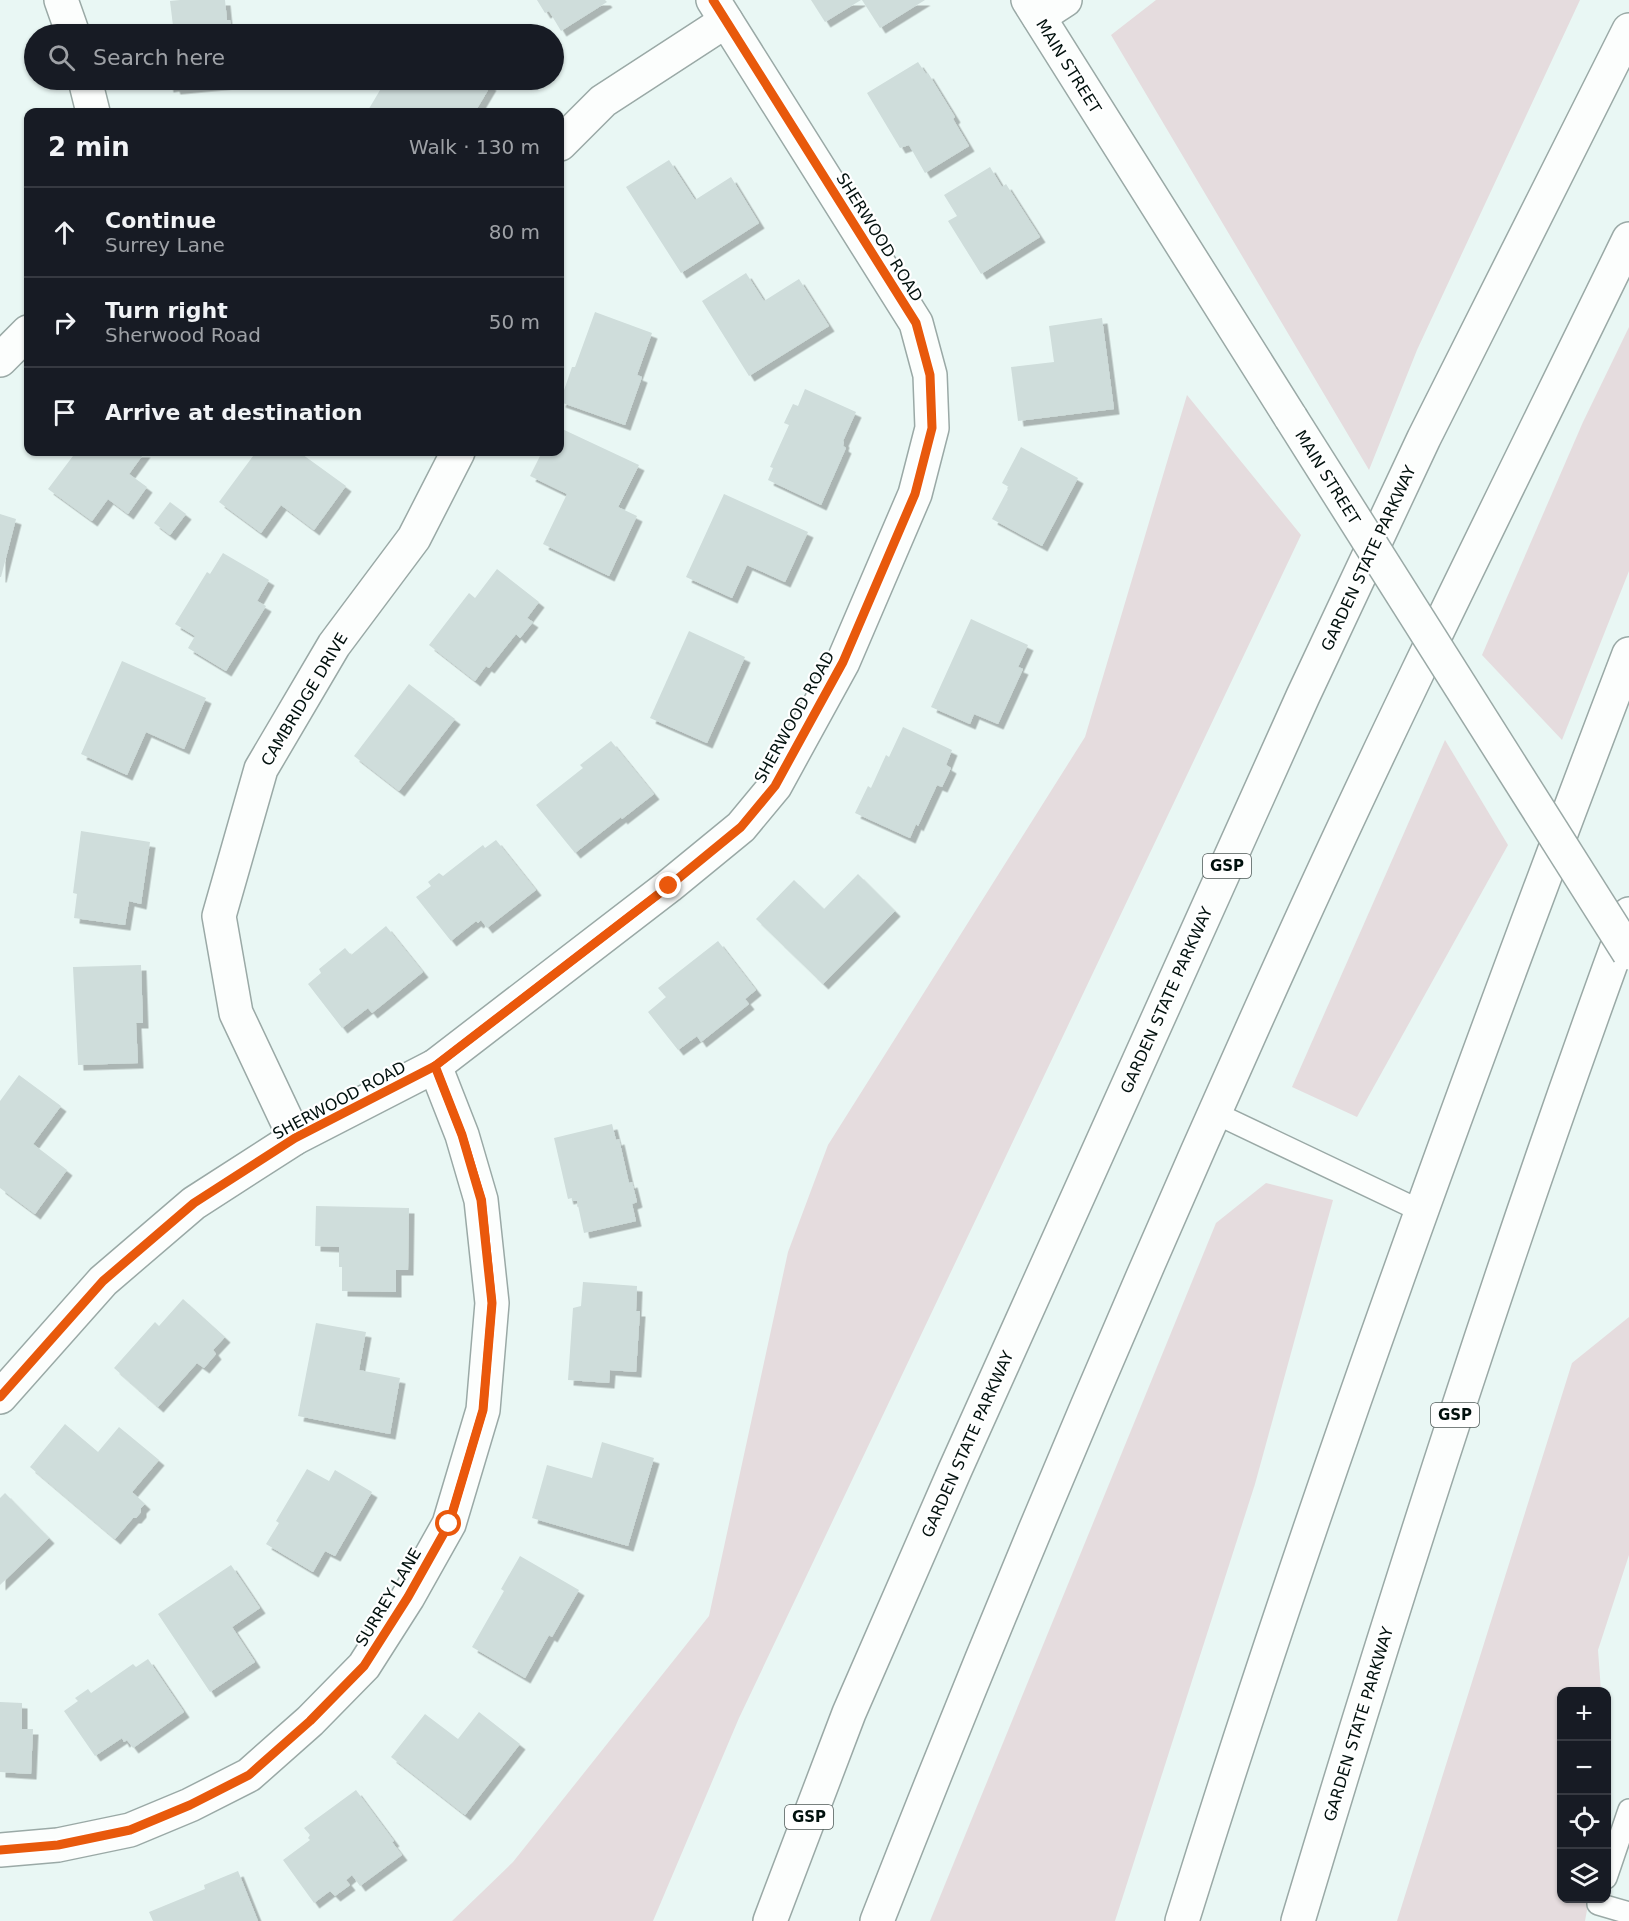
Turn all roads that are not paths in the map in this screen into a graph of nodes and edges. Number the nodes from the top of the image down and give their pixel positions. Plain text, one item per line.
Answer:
1 (61, 0) edge
2 (1044, 6) edge
3 (719, 10) edge
4 (69, 24) edge
5 (1629, 30) edge
6 (88, 90) edge
7 (92, 108) edge
8 (564, 140) edge
9 (1629, 240) edge
10 (24, 336) edge
11 (0, 360) edge
12 (456, 456) edge
13 (1629, 654) edge
14 (1629, 914) edge
15 (1629, 953) edge
16 (435, 1066) junction
17 (1215, 1113) junction
18 (295, 1138) junction
19 (1421, 1211) junction
20 (0, 1397) edge
21 (849, 1713) junction
22 (1629, 1810) edge
23 (0, 1850) edge
24 (1611, 1863) edge
25 (1597, 1908) edge
26 (1629, 1913) edge
27 (747, 1921) edge
28 (770, 1921) edge
29 (877, 1921) edge
30 (1182, 1921) edge
31 (1298, 1921) edge

1 - 4 main road
2 - 15 main road, MAIN STREET, bridge
3 - 8 main road
3 - 16 main road, SHERWOOD ROAD
5 - 21 main road, GARDEN STATE PARKWAY / GSP
6 - 7 main road
9 - 17 main road
10 - 11 main road
12 - 18 main road, CAMBRIDGE DRIVE
13 - 19 main road
14 - 31 main road, GARDEN STATE PARKWAY / GSP
16 - 18 main road, SHERWOOD ROAD
16 - 23 main road, SURREY LANE
17 - 19 lane
17 - 29 main road
18 - 20 main road, SHERWOOD ROAD
19 - 30 main road
21 - 27 main road
21 - 28 main road, GARDEN STATE PARKWAY / GSP
22 - 24 lane
25 - 26 lane

